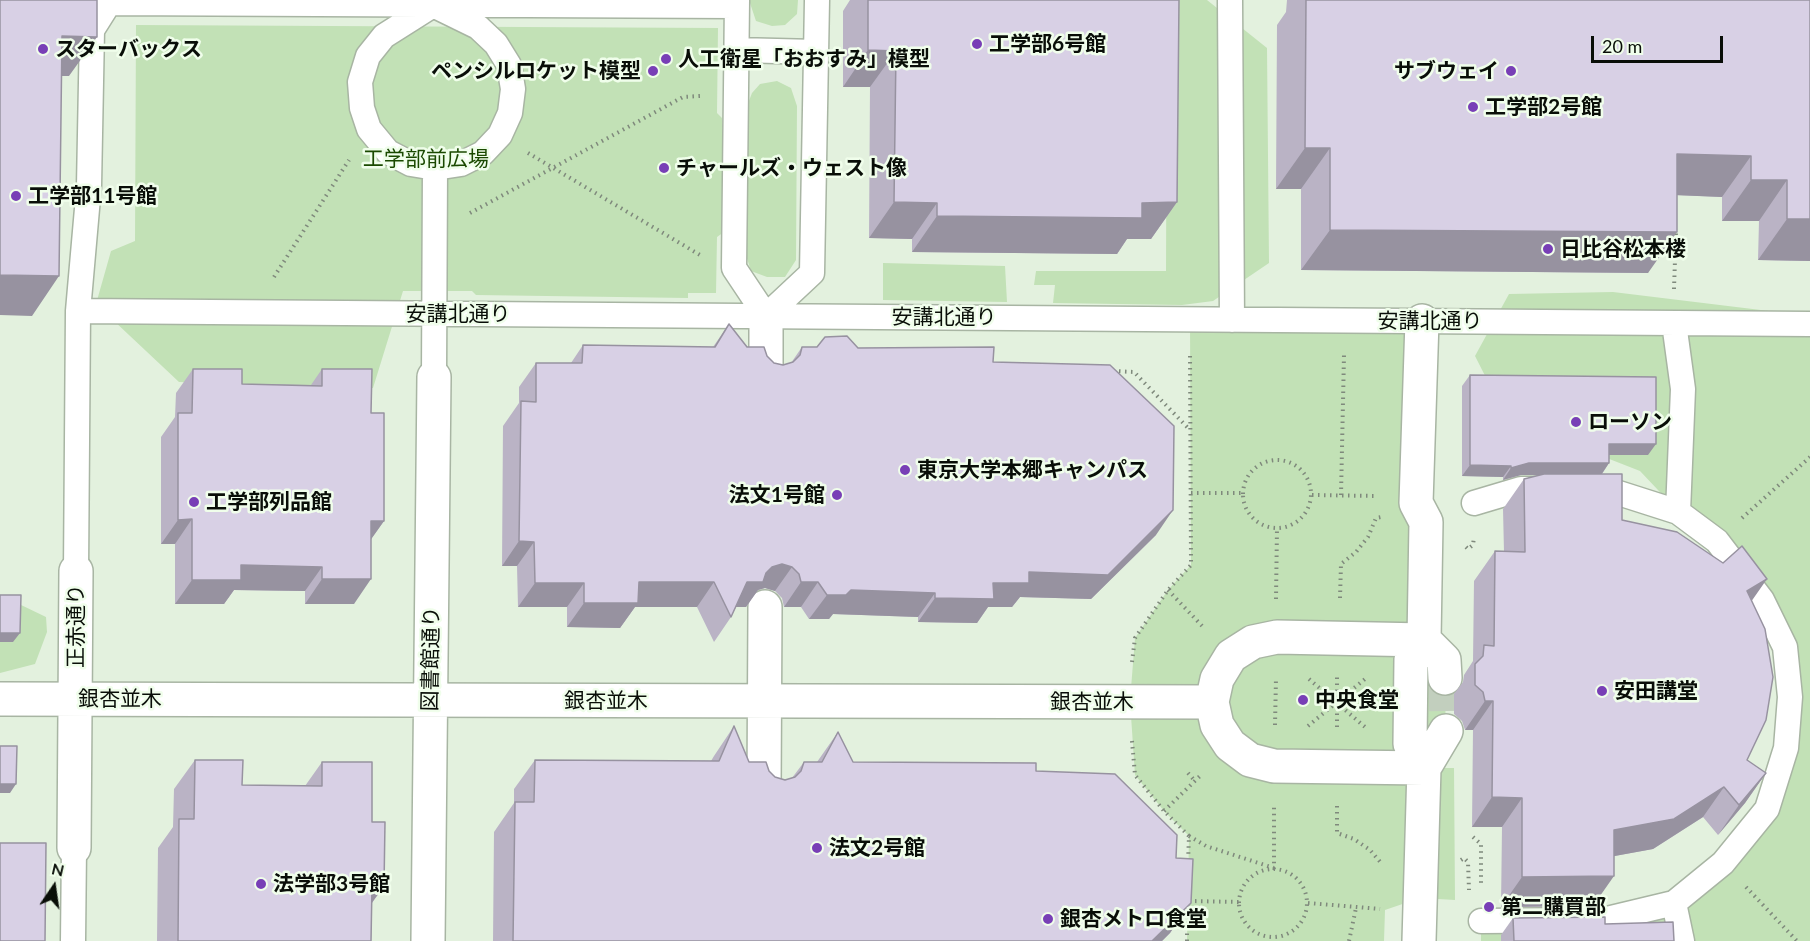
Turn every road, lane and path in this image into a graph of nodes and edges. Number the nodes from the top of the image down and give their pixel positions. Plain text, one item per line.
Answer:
1 (817, 0) edge
2 (1230, 0) edge
3 (109, 2) edge
4 (154, 2) edge
5 (736, 3) edge
6 (433, 5) junction
7 (737, 50) junction
8 (816, 52) junction
9 (737, 93) junction
10 (369, 129) junction
11 (500, 135) junction
12 (552, 167) junction
13 (435, 168) junction
14 (1676, 230) edge
15 (435, 232) junction
16 (709, 261) dead end
17 (78, 311) junction
18 (251, 313) junction
19 (435, 314) junction
20 (766, 316) junction
21 (1232, 320) junction
22 (1422, 321) junction
23 (1674, 323) junction
24 (1810, 324) edge
25 (1112, 370) edge
26 (766, 371) edge
27 (434, 377) joint
28 (1343, 393) dead end
29 (1190, 430) dead end
30 (1810, 457) edge
31 (1191, 493) dead end
32 (1243, 493) junction
33 (1312, 495) junction
34 (1416, 503) junction
35 (1474, 503) dead end
36 (1678, 512) junction
37 (1277, 528) junction
38 (1717, 541) junction
39 (76, 571) joint
40 (1168, 590) dead end
41 (1276, 598) dead end
42 (1340, 599) dead end
43 (765, 607) edge
44 (1196, 619) junction
45 (1190, 626) dead end
46 (1339, 638) junction
47 (1424, 640) junction
48 (1277, 644) junction
49 (1231, 656) junction
50 (1371, 675) dead end
51 (1445, 678) tunnel mouth
52 (0, 699) edge
53 (75, 699) junction
54 (431, 700) junction
55 (765, 701) junction
56 (1212, 702) junction
57 (1337, 702) junction
58 (1370, 731) dead end
59 (1446, 731) tunnel mouth
60 (1230, 745) junction
61 (1274, 759) junction
62 (1337, 767) junction
63 (1424, 768) junction
64 (1188, 773) dead end
65 (1195, 781) junction
66 (764, 791) edge
67 (1274, 804) dead end
68 (1337, 804) dead end
69 (1164, 811) dead end
70 (1189, 836) dead end
71 (1473, 837) dead end
72 (74, 848) joint
73 (1723, 863) junction
74 (1274, 868) junction
75 (1420, 898) junction
76 (1187, 901) edge
77 (1239, 902) junction
78 (1308, 903) junction
79 (1674, 903) junction
80 (1481, 921) joint
81 (1273, 939) edge
82 (73, 941) edge
83 (428, 941) edge
84 (1349, 941) edge
85 (1419, 941) edge
86 (1682, 941) edge
87 (1797, 941) edge

1 - 8 lane
2 - 21 lane
3 - 4 lane
3 - 17 lane, 正赤通り
4 - 6 lane
5 - 6 lane
5 - 7 lane
6 - 10 lane
6 - 11 lane
7 - 8 lane
7 - 9 lane
8 - 20 lane
9 - 12 path
9 - 20 lane
10 - 13 lane
10 - 18 path
11 - 12 path
11 - 13 lane
12 - 15 path
12 - 16 path
13 - 15 lane
14 - 23 path
15 - 19 lane
17 - 18 lane, 安講北通り
17 - 39 lane, 正赤通り
18 - 19 lane, 安講北通り
19 - 20 lane, 安講北通り
19 - 27 lane
20 - 21 lane, 安講北通り
20 - 26 street
21 - 22 lane, 安講北通り
22 - 23 lane, 安講北通り
22 - 34 street
23 - 24 lane, 安講北通り
23 - 36 lane
25 - 29 path
27 - 54 street, 図書館通り
28 - 33 path
30 - 38 path
31 - 32 path
32 - 33 path
32 - 37 path
33 - 37 path
34 - 42 path
34 - 47 street
35 - 36 lane
36 - 38 lane
37 - 41 path
38 - 73 lane
39 - 53 street, 正赤通り
40 - 44 path
43 - 55 street
44 - 45 path
44 - 49 path
46 - 47 street
46 - 48 street
46 - 57 path
47 - 51 street
47 - 63 street
48 - 49 street
48 - 57 path
48 - 61 path
49 - 56 street
50 - 57 path
52 - 53 street, 銀杏並木
53 - 54 street, 銀杏並木
53 - 72 street, 正赤通り
54 - 55 street, 銀杏並木
54 - 83 street, 図書館通り
55 - 56 street, 銀杏並木
55 - 66 street
56 - 60 street
57 - 58 path
57 - 61 path
57 - 62 path
59 - 63 street
60 - 61 street
60 - 65 path
61 - 62 street
62 - 63 street
63 - 75 street
64 - 65 path
65 - 69 path
67 - 74 path
68 - 75 path
70 - 74 path
71 - 80 path
72 - 82 lane, 正赤通り
73 - 79 lane
73 - 87 path
74 - 77 path
74 - 78 path
75 - 85 street
76 - 77 path
77 - 81 path
78 - 81 path
78 - 84 path
79 - 80 lane
79 - 86 lane

